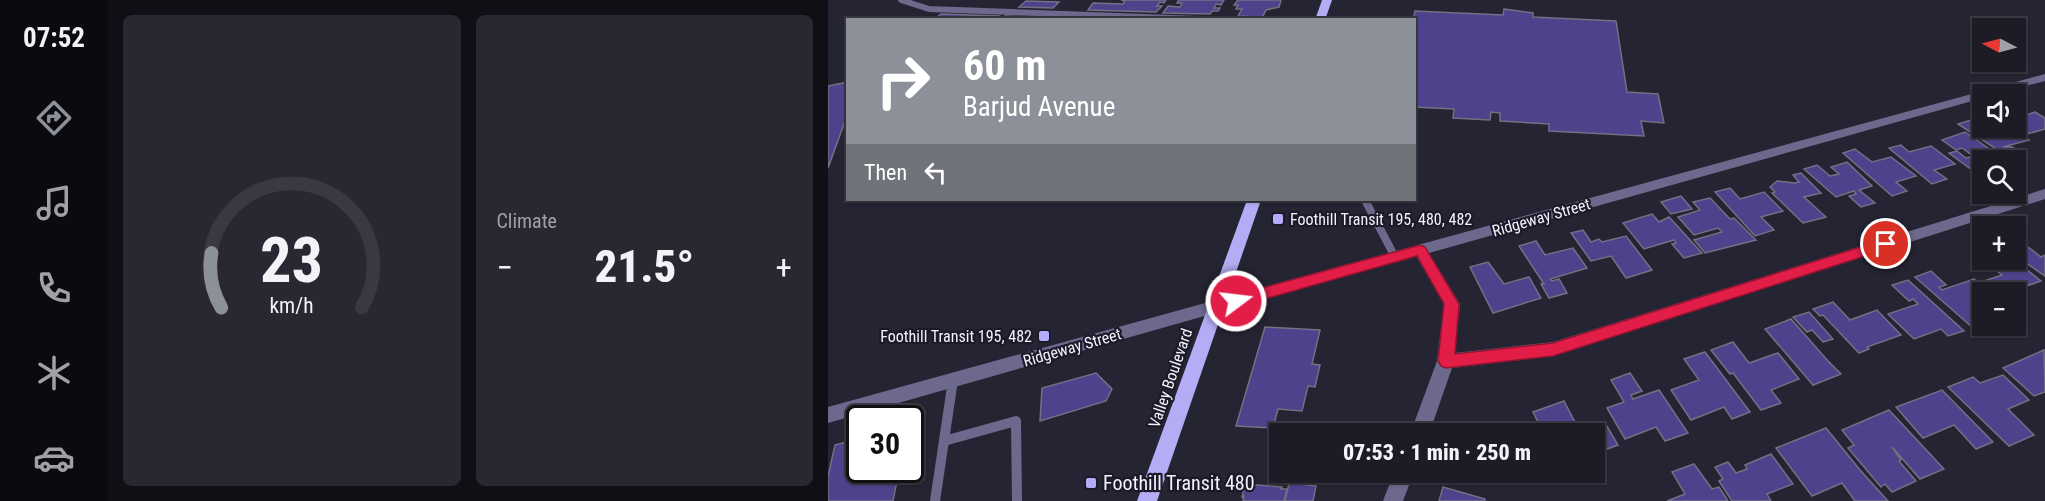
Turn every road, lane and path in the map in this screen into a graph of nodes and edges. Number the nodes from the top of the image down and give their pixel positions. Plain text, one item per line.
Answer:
1 (902, 0) edge
2 (1327, 0) edge
3 (1171, 18) edge
4 (1321, 18) edge
5 (2045, 77) edge
6 (2045, 194) edge
7 (1254, 201) edge
8 (1366, 201) edge
9 (1420, 250) junction
10 (1395, 257) junction
11 (1216, 306) junction
12 (1446, 361) junction
13 (953, 380) junction
14 (828, 415) edge
15 (1423, 423) edge
16 (944, 441) junction
17 (1400, 483) edge
18 (935, 501) edge
19 (1017, 501) edge
20 (1147, 501) edge
21 (1393, 501) edge

1 - 3 lane
2 - 4 main road
5 - 9 street, Ridgeway Street
6 - 12 street
7 - 11 main road, Valley Boulevard
8 - 10 lane
9 - 10 street, Ridgeway Street
9 - 12 street
10 - 11 street, Ridgeway Street
11 - 13 street, Ridgeway Street
11 - 20 main road, Valley Boulevard
12 - 15 street
13 - 14 street, Ridgeway Street
13 - 16 lane
16 - 18 lane
16 - 19 lane
17 - 21 street

